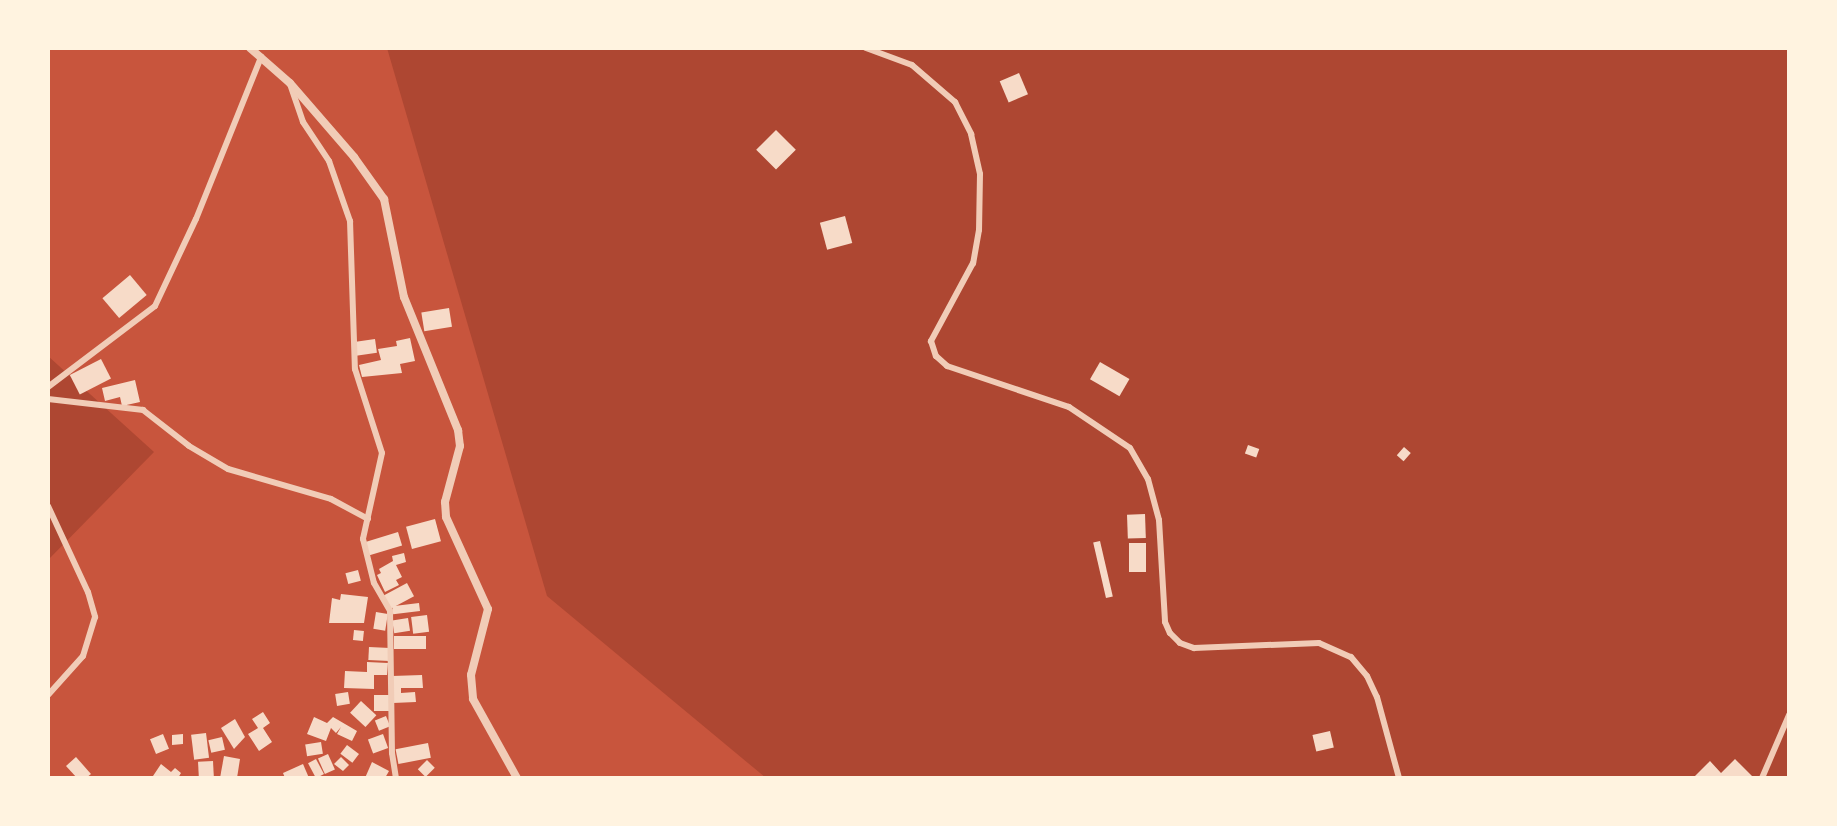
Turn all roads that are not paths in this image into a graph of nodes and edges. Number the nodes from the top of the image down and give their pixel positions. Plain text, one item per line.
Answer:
1 (250, 48) edge
2 (866, 48) edge
3 (261, 57) junction
4 (290, 83) junction
5 (48, 387) edge
6 (48, 399) edge
7 (48, 506) edge
8 (368, 519) junction
9 (48, 695) edge
10 (1789, 715) edge
11 (396, 778) edge
12 (517, 778) edge
13 (1399, 778) edge
14 (1762, 778) edge

1 - 3 street
2 - 13 street
3 - 4 street
3 - 5 street
4 - 8 street
4 - 12 street
6 - 8 street
7 - 9 street
8 - 11 street
10 - 14 street

